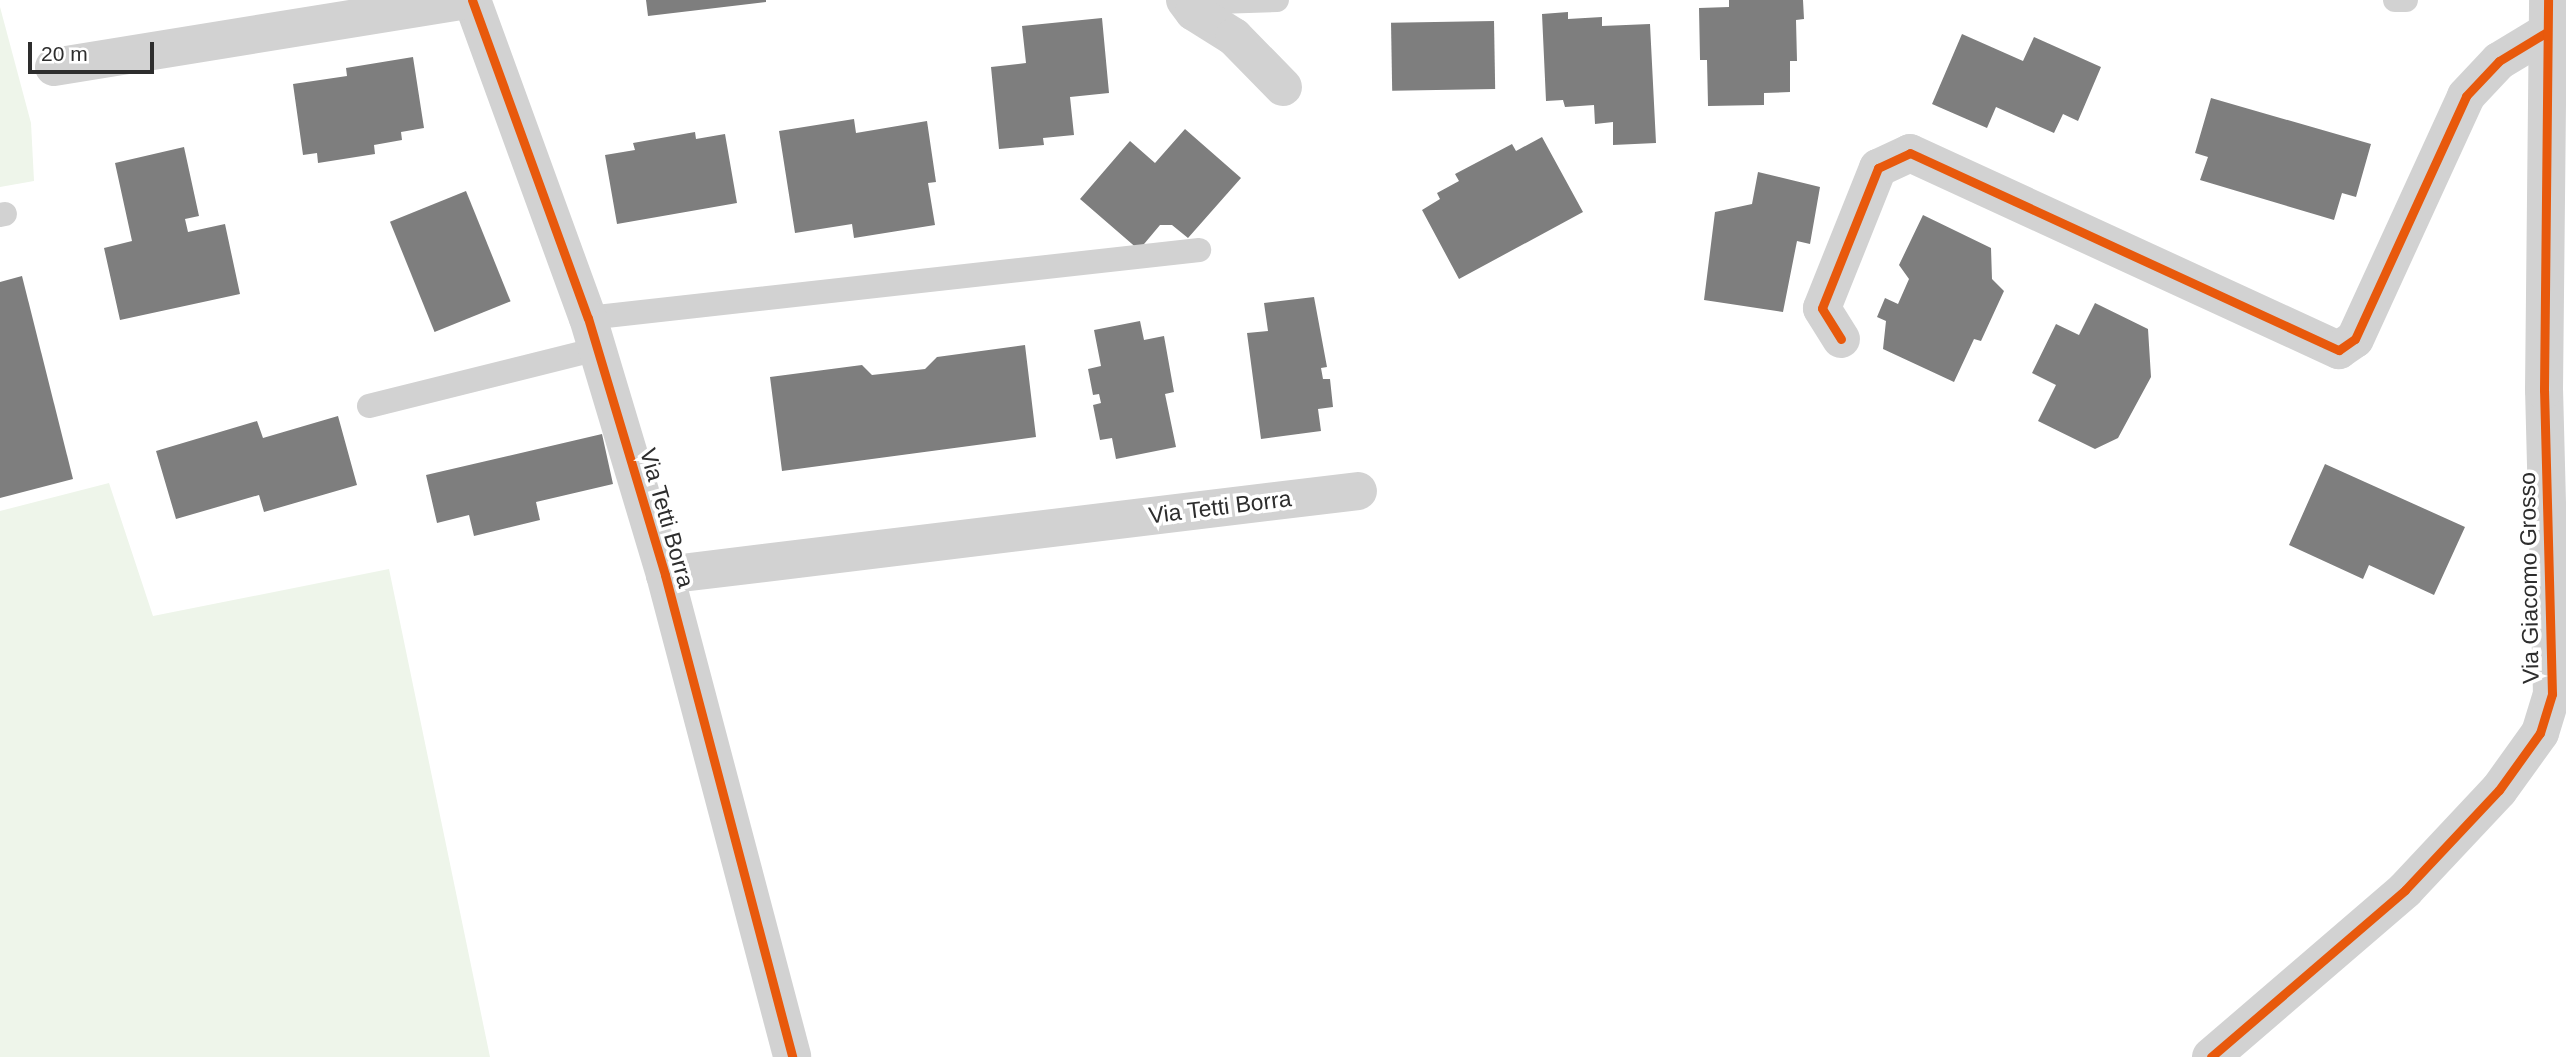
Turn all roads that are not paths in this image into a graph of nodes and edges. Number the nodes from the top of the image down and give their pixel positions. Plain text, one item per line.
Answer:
1 (466, 0) edge
2 (472, 0) edge
3 (1277, 0) edge
4 (2395, 0) edge
5 (2406, 0) edge
6 (1206, 1) edge
7 (2547, 16) edge
8 (54, 67) dead end
9 (1283, 87) dead end
10 (2555, 226) edge
11 (1199, 250) dead end
12 (593, 334) junction
13 (1841, 339) dead end
14 (2555, 390) edge
15 (369, 406) dead end
16 (1358, 491) dead end
17 (665, 575) junction
18 (792, 1057) edge
19 (2211, 1057) edge

1 - 8 street
2 - 12 street, Via Tetti Borra
3 - 6 lane
4 - 5 lane
6 - 9 street
7 - 10 street, Via Giacomo Grosso
7 - 13 street
10 - 14 street, Via Giacomo Grosso
11 - 12 lane
12 - 15 lane
12 - 17 street, Via Tetti Borra
14 - 19 street, Via Giacomo Grosso
16 - 17 street, Via Tetti Borra
17 - 18 street, Via Tetti Borra

